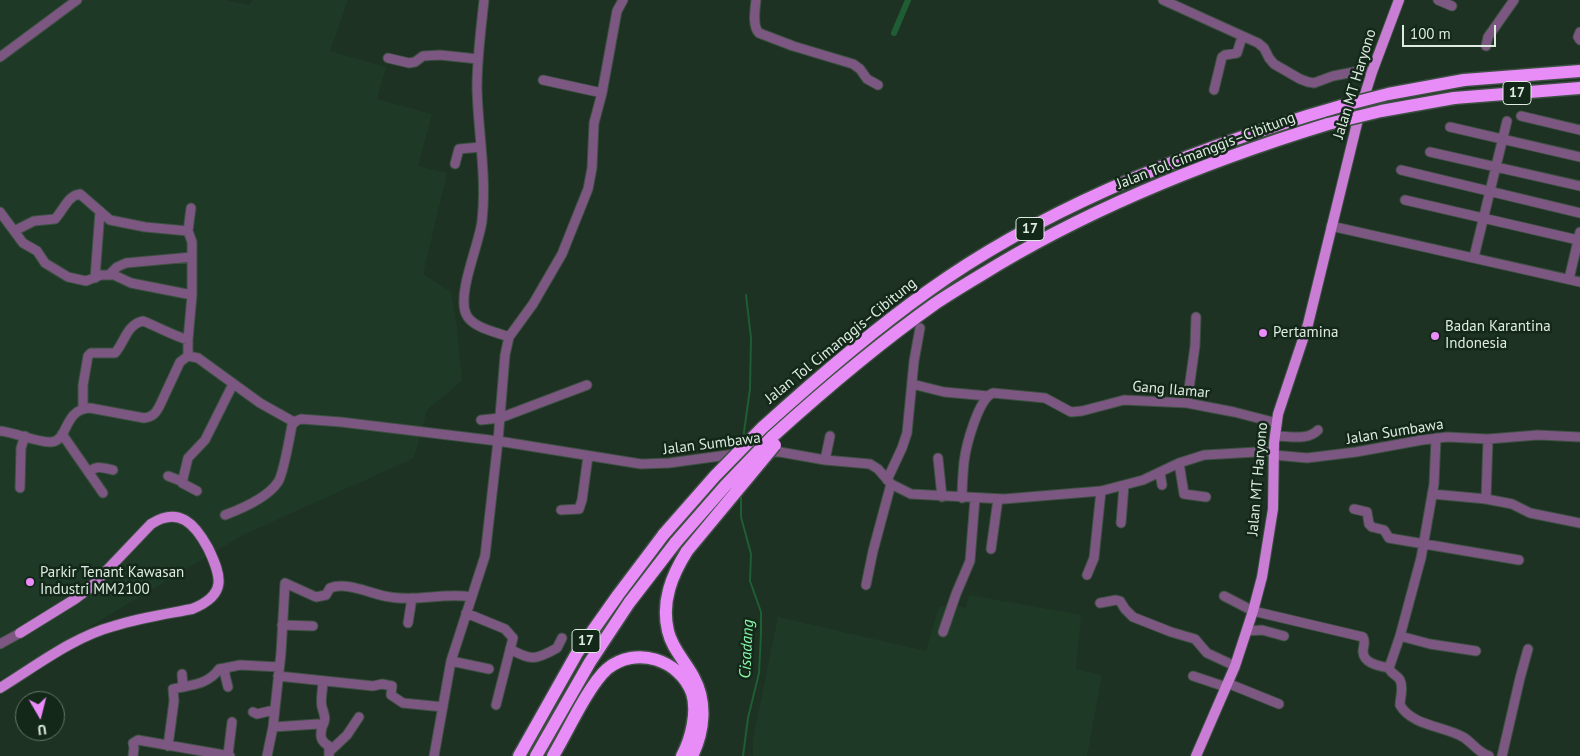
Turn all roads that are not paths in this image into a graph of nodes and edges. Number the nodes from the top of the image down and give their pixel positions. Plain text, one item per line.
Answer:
1 (77, 0) edge
2 (484, 0) edge
3 (623, 0) edge
4 (756, 0) edge
5 (1163, 0) edge
6 (1399, 0) edge
7 (1438, 0) edge
8 (1514, 0) edge
9 (1452, 6) dead end
10 (1580, 32) edge
11 (1242, 36) junction
12 (1580, 40) edge
13 (1486, 46) dead end
14 (0, 57) edge
15 (388, 58) dead end
16 (478, 59) junction
17 (1580, 71) edge
18 (1372, 72) junction
19 (543, 80) dead end
20 (878, 85) dead end
21 (1580, 88) edge
22 (1214, 90) dead end
23 (602, 93) junction
24 (1521, 116) dead end
25 (1507, 121) dead end
26 (1450, 127) dead end
27 (1580, 130) edge
28 (1502, 140) junction
29 (481, 146) junction
30 (1430, 152) dead end
31 (1580, 157) edge
32 (455, 164) dead end
33 (1495, 166) junction
34 (1401, 170) dead end
35 (1580, 186) edge
36 (1489, 191) junction
37 (1405, 200) dead end
38 (192, 208) dead end
39 (100, 211) junction
40 (0, 212) edge
41 (1580, 213) edge
42 (1483, 218) junction
43 (1331, 226) junction
44 (14, 231) junction
45 (188, 231) junction
46 (1579, 242) edge
47 (192, 257) junction
48 (1474, 257) junction
49 (110, 274) junction
50 (95, 278) junction
51 (1569, 280) junction
52 (1580, 282) edge
53 (192, 295) junction
54 (1196, 316) dead end
55 (920, 328) dead end
56 (509, 337) junction
57 (188, 340) junction
58 (188, 356) junction
59 (233, 384) junction
60 (912, 384) junction
61 (587, 385) dead end
62 (988, 396) junction
63 (1187, 402) junction
64 (83, 409) junction
65 (500, 418) junction
66 (481, 420) dead end
67 (294, 422) junction
68 (1277, 423) junction
69 (1318, 430) dead end
70 (0, 431) edge
71 (62, 434) junction
72 (25, 436) junction
73 (830, 436) dead end
74 (1275, 436) junction
75 (1580, 437) edge
76 (1436, 438) junction
77 (1488, 439) junction
78 (774, 440) junction
79 (498, 441) junction
80 (1274, 453) junction
81 (588, 456) junction
82 (938, 458) dead end
83 (825, 460) junction
84 (1179, 463) junction
85 (113, 470) dead end
86 (1160, 472) junction
87 (89, 473) junction
88 (168, 476) dead end
89 (181, 481) junction
90 (889, 482) junction
91 (1124, 485) junction
92 (1162, 485) dead end
93 (20, 488) dead end
94 (197, 491) dead end
95 (1101, 491) junction
96 (102, 493) dead end
97 (1432, 494) junction
98 (942, 497) junction
99 (1206, 497) dead end
100 (962, 498) junction
101 (974, 498) junction
102 (998, 499) junction
103 (1486, 499) junction
104 (1354, 509) dead end
105 (561, 510) dead end
106 (225, 515) dead end
107 (1121, 523) dead end
108 (1580, 523) edge
109 (1423, 544) junction
110 (991, 549) dead end
111 (1519, 560) dead end
112 (1087, 575) dead end
113 (866, 585) dead end
114 (1224, 596) dead end
115 (471, 597) junction
116 (412, 598) junction
117 (1100, 603) dead end
118 (1253, 611) junction
119 (466, 613) junction
120 (408, 623) dead end
121 (282, 624) junction
122 (313, 626) dead end
123 (1247, 631) junction
124 (20, 632) joint
125 (943, 632) dead end
126 (1284, 636) dead end
127 (1400, 636) junction
128 (562, 638) dead end
129 (0, 644) edge
130 (1528, 648) dead end
131 (510, 649) junction
132 (1476, 651) dead end
133 (452, 660) junction
134 (1235, 666) junction
135 (225, 668) junction
136 (1389, 668) junction
137 (489, 669) dead end
138 (279, 671) junction
139 (182, 674) dead end
140 (1193, 676) dead end
141 (323, 681) junction
142 (1226, 685) junction
143 (183, 687) junction
144 (228, 687) dead end
145 (0, 688) edge
146 (1279, 704) dead end
147 (496, 705) dead end
148 (442, 707) junction
149 (274, 710) junction
150 (253, 712) dead end
151 (359, 717) dead end
152 (232, 722) dead end
153 (273, 727) junction
154 (322, 727) junction
155 (168, 746) junction
156 (330, 753) edge
157 (133, 756) edge
158 (229, 756) edge
159 (267, 756) edge
160 (434, 756) edge
161 (519, 756) edge
162 (536, 756) edge
163 (554, 756) edge
164 (682, 756) edge
165 (692, 756) edge
166 (1196, 756) edge
167 (1488, 756) edge
168 (1502, 756) edge

1 - 14 street
2 - 16 street
3 - 23 street
4 - 20 street
5 - 11 street
6 - 18 main road, Jalan MT Haryono
7 - 9 street
8 - 13 street
10 - 12 street
11 - 18 street
11 - 22 street
15 - 16 street
16 - 29 street
17 - 161 highway, Jalan Tol Cimanggis–Cibitung / 17, bridge
18 - 43 main road, Jalan MT Haryono
19 - 23 street
21 - 78 highway, Jalan Tol Cimanggis–Cibitung / 17, bridge
23 - 56 street
24 - 27 street
25 - 28 street
26 - 28 street
28 - 31 street
28 - 33 street
29 - 32 street
29 - 56 street
30 - 33 street
33 - 35 street
33 - 36 street
34 - 36 street
36 - 41 street
36 - 42 street
37 - 42 street
38 - 45 street
39 - 44 street
39 - 45 street
39 - 50 street
40 - 44 street
42 - 46 street
42 - 48 street
43 - 48 street
43 - 68 main road, Jalan MT Haryono
44 - 50 street
45 - 47 street
46 - 51 street
47 - 49 street
47 - 53 street
48 - 51 street
49 - 50 street
49 - 53 street
51 - 52 street
53 - 57 street
54 - 63 street
55 - 60 street
56 - 65 street
57 - 58 street
57 - 64 street
58 - 59 street
58 - 64 street
59 - 67 street
59 - 89 street
60 - 62 street
60 - 90 street
61 - 65 street
62 - 63 street, Gang Ilamar
62 - 100 street
63 - 68 street, Gang Ilamar
64 - 71 street
65 - 66 street
65 - 79 street
67 - 79 street, Jalan Sumbawa
67 - 106 street
68 - 74 main road, Jalan MT Haryono
69 - 74 street
70 - 72 street
71 - 72 street
71 - 87 street
72 - 93 street
73 - 83 street
74 - 80 main road, Jalan MT Haryono
75 - 77 street, Jalan Sumbawa
76 - 77 street, Jalan Sumbawa
76 - 80 street, Jalan Sumbawa
76 - 97 street
77 - 103 street
78 - 162 highway, Jalan Tol Cimanggis–Cibitung / 17, bridge
78 - 165 highway, bridge
79 - 81 street, Jalan Sumbawa
79 - 115 street
80 - 84 street, Jalan Sumbawa
80 - 118 main road, Jalan MT Haryono
81 - 83 street, Jalan Sumbawa
81 - 105 street
82 - 98 street
83 - 90 street, Jalan Sumbawa
84 - 86 street, Jalan Sumbawa
84 - 99 street
85 - 87 street
86 - 91 street, Jalan Sumbawa
86 - 92 street
87 - 96 street
88 - 89 street
89 - 94 street
90 - 98 street, Jalan Sumbawa
90 - 113 street
91 - 95 street, Jalan Sumbawa
91 - 107 street
95 - 102 street, Jalan Sumbawa
95 - 112 street
97 - 103 street
97 - 109 street
98 - 100 street, Jalan Sumbawa
100 - 101 street, Jalan Sumbawa
101 - 102 street, Jalan Sumbawa
101 - 125 street
102 - 110 street
103 - 108 street
104 - 109 street
109 - 111 street
109 - 127 street
114 - 118 street
115 - 116 street
115 - 119 street
116 - 120 street
116 - 121 street
117 - 134 street
118 - 123 main road, Jalan MT Haryono
118 - 136 street
119 - 131 street
119 - 133 street
121 - 122 street
121 - 138 street
123 - 126 street
123 - 134 main road, Jalan MT Haryono
124 - 129 street
124 - 145 main road
127 - 132 street
127 - 136 street
128 - 131 street
130 - 168 street
131 - 147 street
133 - 137 street
133 - 148 street
134 - 142 main road, Jalan MT Haryono
135 - 138 street
135 - 143 street
135 - 144 street
136 - 167 street
138 - 141 street
138 - 149 street
139 - 143 street
140 - 142 street
141 - 148 street
141 - 154 street
142 - 146 street
142 - 166 main road, Jalan MT Haryono
143 - 155 street
148 - 160 street
149 - 150 street
149 - 153 street
151 - 156 street
152 - 158 street
153 - 154 street
153 - 159 street
154 - 156 street
155 - 157 street
155 - 158 street
163 - 164 highway

